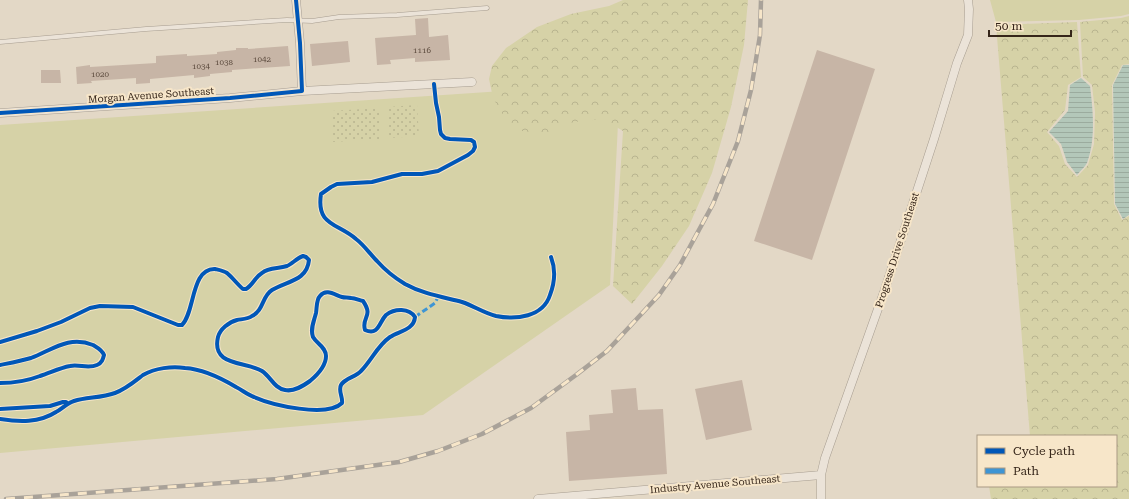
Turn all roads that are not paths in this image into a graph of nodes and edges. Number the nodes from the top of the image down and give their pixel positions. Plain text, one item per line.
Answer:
1 (296, 0) edge
2 (968, 0) edge
3 (487, 8) dead end
4 (298, 20) junction
5 (0, 42) edge
6 (472, 82) dead end
7 (302, 91) junction
8 (0, 113) edge
9 (821, 475) junction
10 (538, 499) edge
11 (821, 499) edge

1 - 4 street
2 - 9 street, Progress Drive Southeast
3 - 4 lane
4 - 5 lane
4 - 7 street
6 - 7 street, Morgan Avenue Southeast
7 - 8 street, Morgan Avenue Southeast
9 - 10 street, Industry Avenue Southeast
9 - 11 street, Progress Drive Southeast

